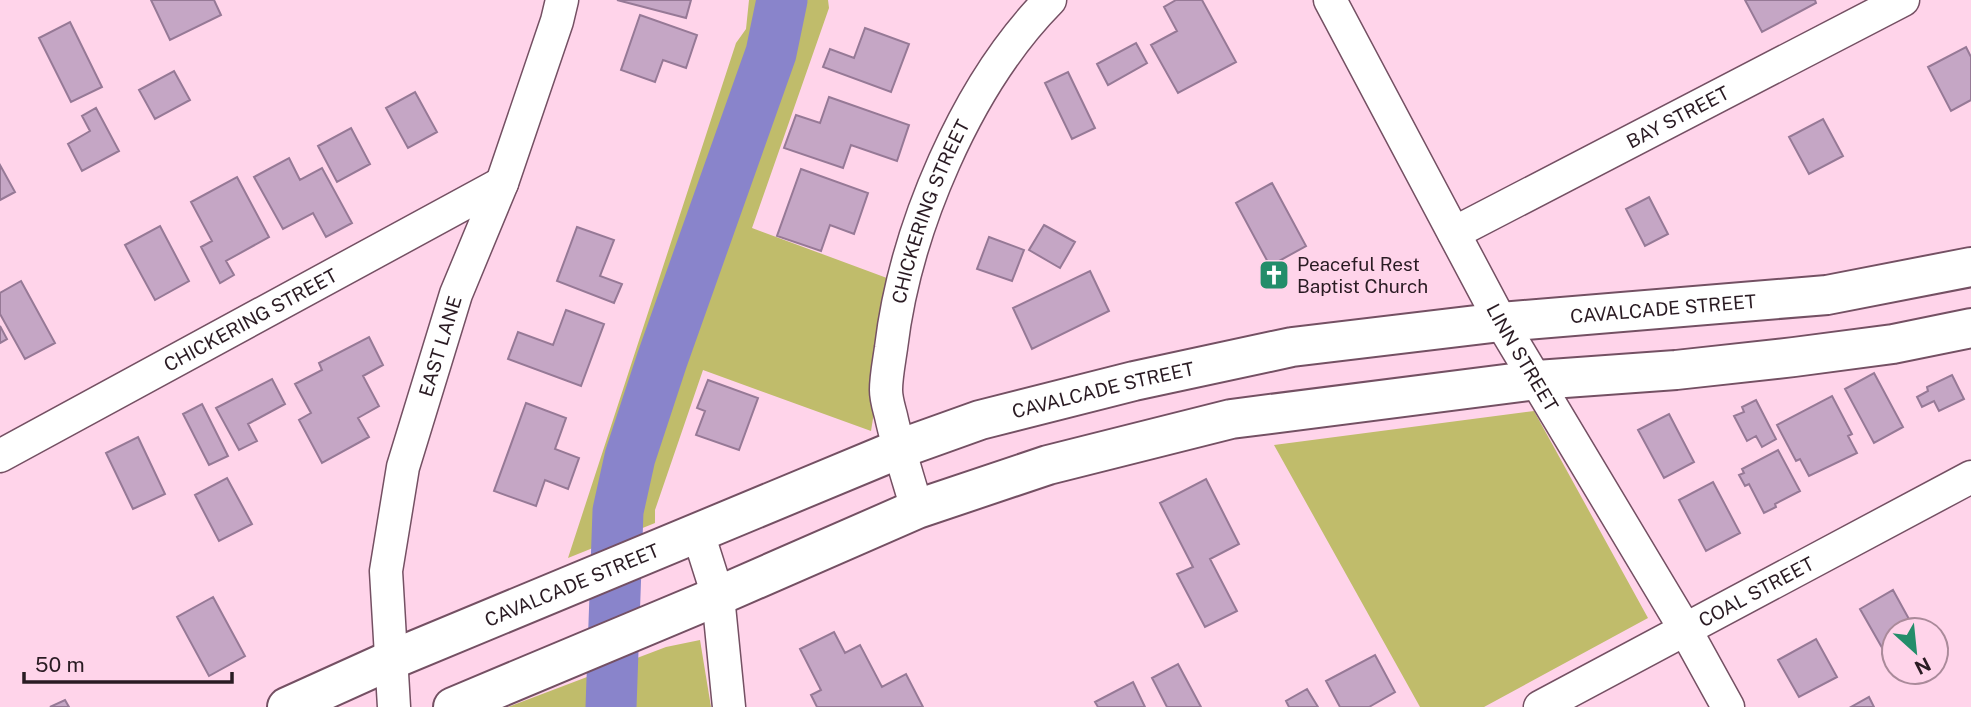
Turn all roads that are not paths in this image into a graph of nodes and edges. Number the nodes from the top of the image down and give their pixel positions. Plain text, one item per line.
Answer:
1 (562, 0) edge
2 (1050, 0) edge
3 (1330, 0) edge
4 (1903, 0) edge
5 (502, 183) junction
6 (1454, 233) junction
7 (1971, 267) edge
8 (1501, 322) junction
9 (1971, 328) edge
10 (1213, 364) junction
11 (1537, 380) junction
12 (1227, 420) junction
13 (898, 449) junction
14 (0, 456) edge
15 (1971, 477) edge
16 (918, 509) junction
17 (698, 533) junction
18 (718, 596) junction
19 (1685, 629) junction
20 (391, 660) junction
21 (287, 707) edge
22 (394, 707) edge
23 (453, 707) edge
24 (729, 707) edge
25 (1541, 707) edge
26 (1728, 707) edge

1 - 5 street, EAST LANE
2 - 13 street, CHICKERING STREET
3 - 6 street, LINN STREET
4 - 6 street, BAY STREET
5 - 14 street, CHICKERING STREET
5 - 20 street, EAST LANE
6 - 8 street, LINN STREET
7 - 8 main road, CAVALCADE STREET
8 - 10 main road, CAVALCADE STREET
8 - 11 street, LINN STREET
9 - 11 main road
10 - 12 main road
10 - 13 main road, CAVALCADE STREET
11 - 12 main road
11 - 19 street, LINN STREET
12 - 16 main road
13 - 16 street, CHICKERING STREET
13 - 17 main road, CAVALCADE STREET
15 - 19 street, COAL STREET
16 - 18 main road
17 - 18 street
17 - 20 main road, CAVALCADE STREET
18 - 23 main road
18 - 24 street
19 - 25 street, COAL STREET
19 - 26 street, LINN STREET
20 - 21 main road, CAVALCADE STREET
20 - 22 street, EAST LANE

